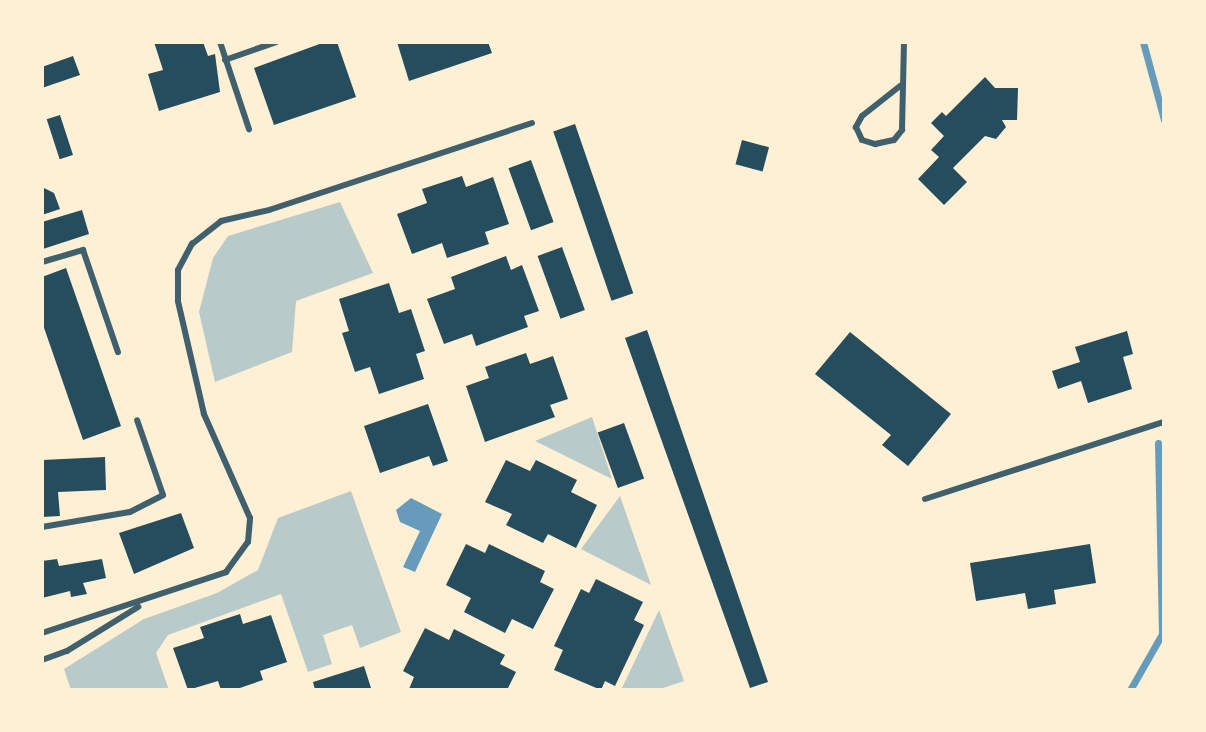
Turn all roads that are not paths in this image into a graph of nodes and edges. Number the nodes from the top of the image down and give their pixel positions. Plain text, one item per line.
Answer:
1 (220, 42) edge
2 (276, 42) edge
3 (904, 42) edge
4 (225, 60) junction
5 (900, 86) junction
6 (532, 123) dead end
7 (249, 129) dead end
8 (42, 262) edge
9 (118, 352) dead end
10 (137, 420) dead end
11 (1164, 422) edge
12 (925, 499) dead end
13 (42, 527) edge
14 (144, 603) junction
15 (42, 633) edge
16 (42, 660) edge

1 - 4 lane
2 - 4 lane
3 - 5 lane
4 - 7 lane
5 - 5 lane
6 - 14 lane
8 - 9 lane
10 - 13 lane
11 - 12 lane
14 - 15 lane
14 - 16 lane

